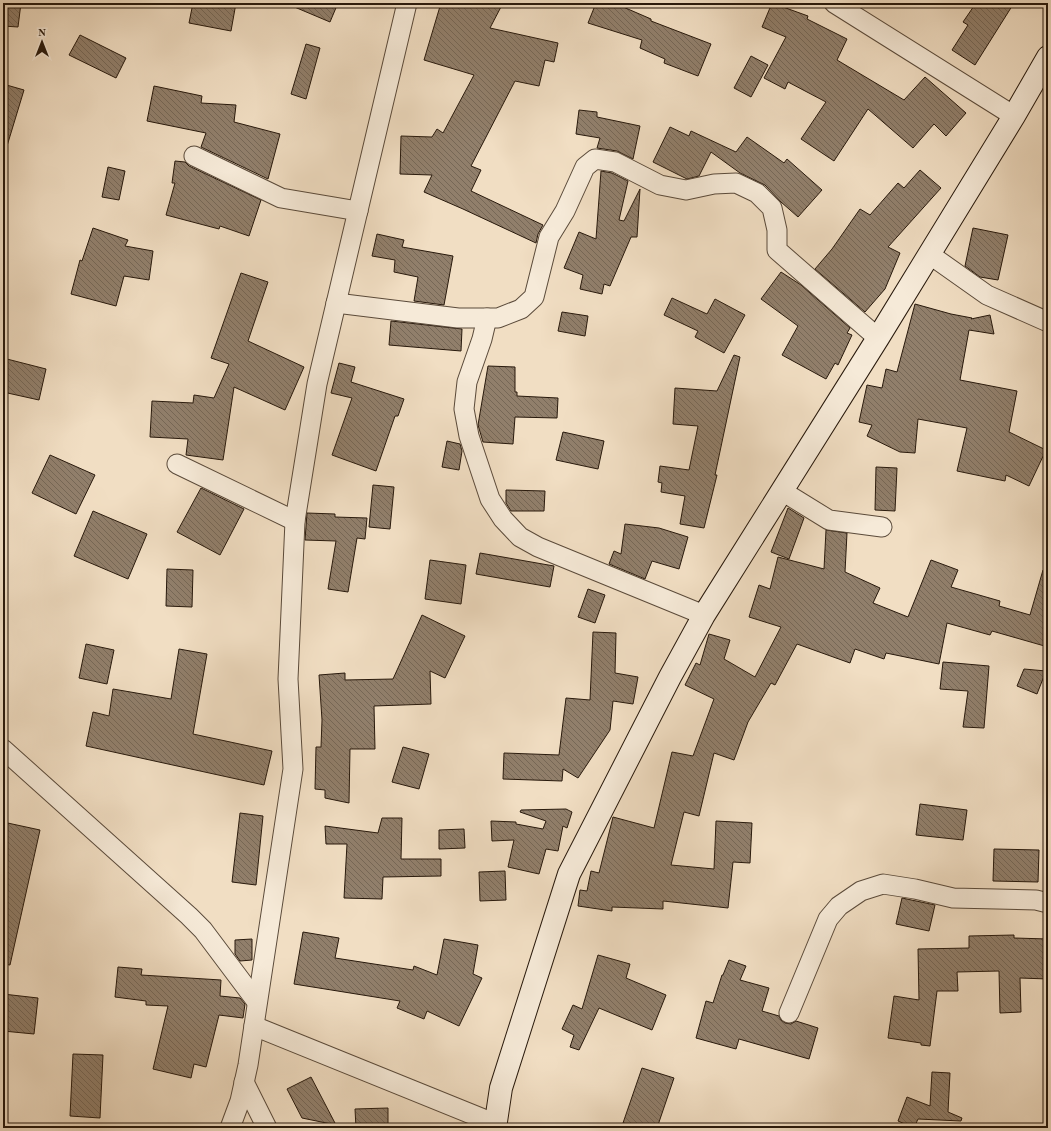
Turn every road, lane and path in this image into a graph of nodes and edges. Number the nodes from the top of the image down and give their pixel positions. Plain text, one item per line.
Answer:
1 (407, 3) edge
2 (834, 3) edge
3 (1048, 57) edge
4 (1014, 116) junction
5 (194, 156) dead end
6 (358, 211) junction
7 (928, 254) junction
8 (336, 304) junction
9 (487, 318) junction
10 (1048, 322) edge
11 (878, 338) junction
12 (176, 464) dead end
13 (782, 491) junction
14 (295, 521) junction
15 (882, 527) dead end
16 (704, 615) junction
17 (3, 749) edge
18 (1048, 903) edge
19 (257, 1002) junction
20 (789, 1013) dead end
21 (254, 1026) junction
22 (244, 1082) junction
23 (495, 1126) edge
24 (230, 1128) edge
25 (267, 1128) edge

1 - 6 street
2 - 4 street
3 - 4 street
4 - 7 street
5 - 6 street
6 - 8 street
7 - 10 street
7 - 11 street
8 - 9 street
8 - 14 street
9 - 11 street
9 - 16 street
11 - 13 street
12 - 14 street
13 - 15 street
13 - 16 street
14 - 19 street
16 - 23 street
17 - 19 street
18 - 20 street
19 - 21 street
21 - 22 street
21 - 23 street
22 - 24 street
22 - 25 street

